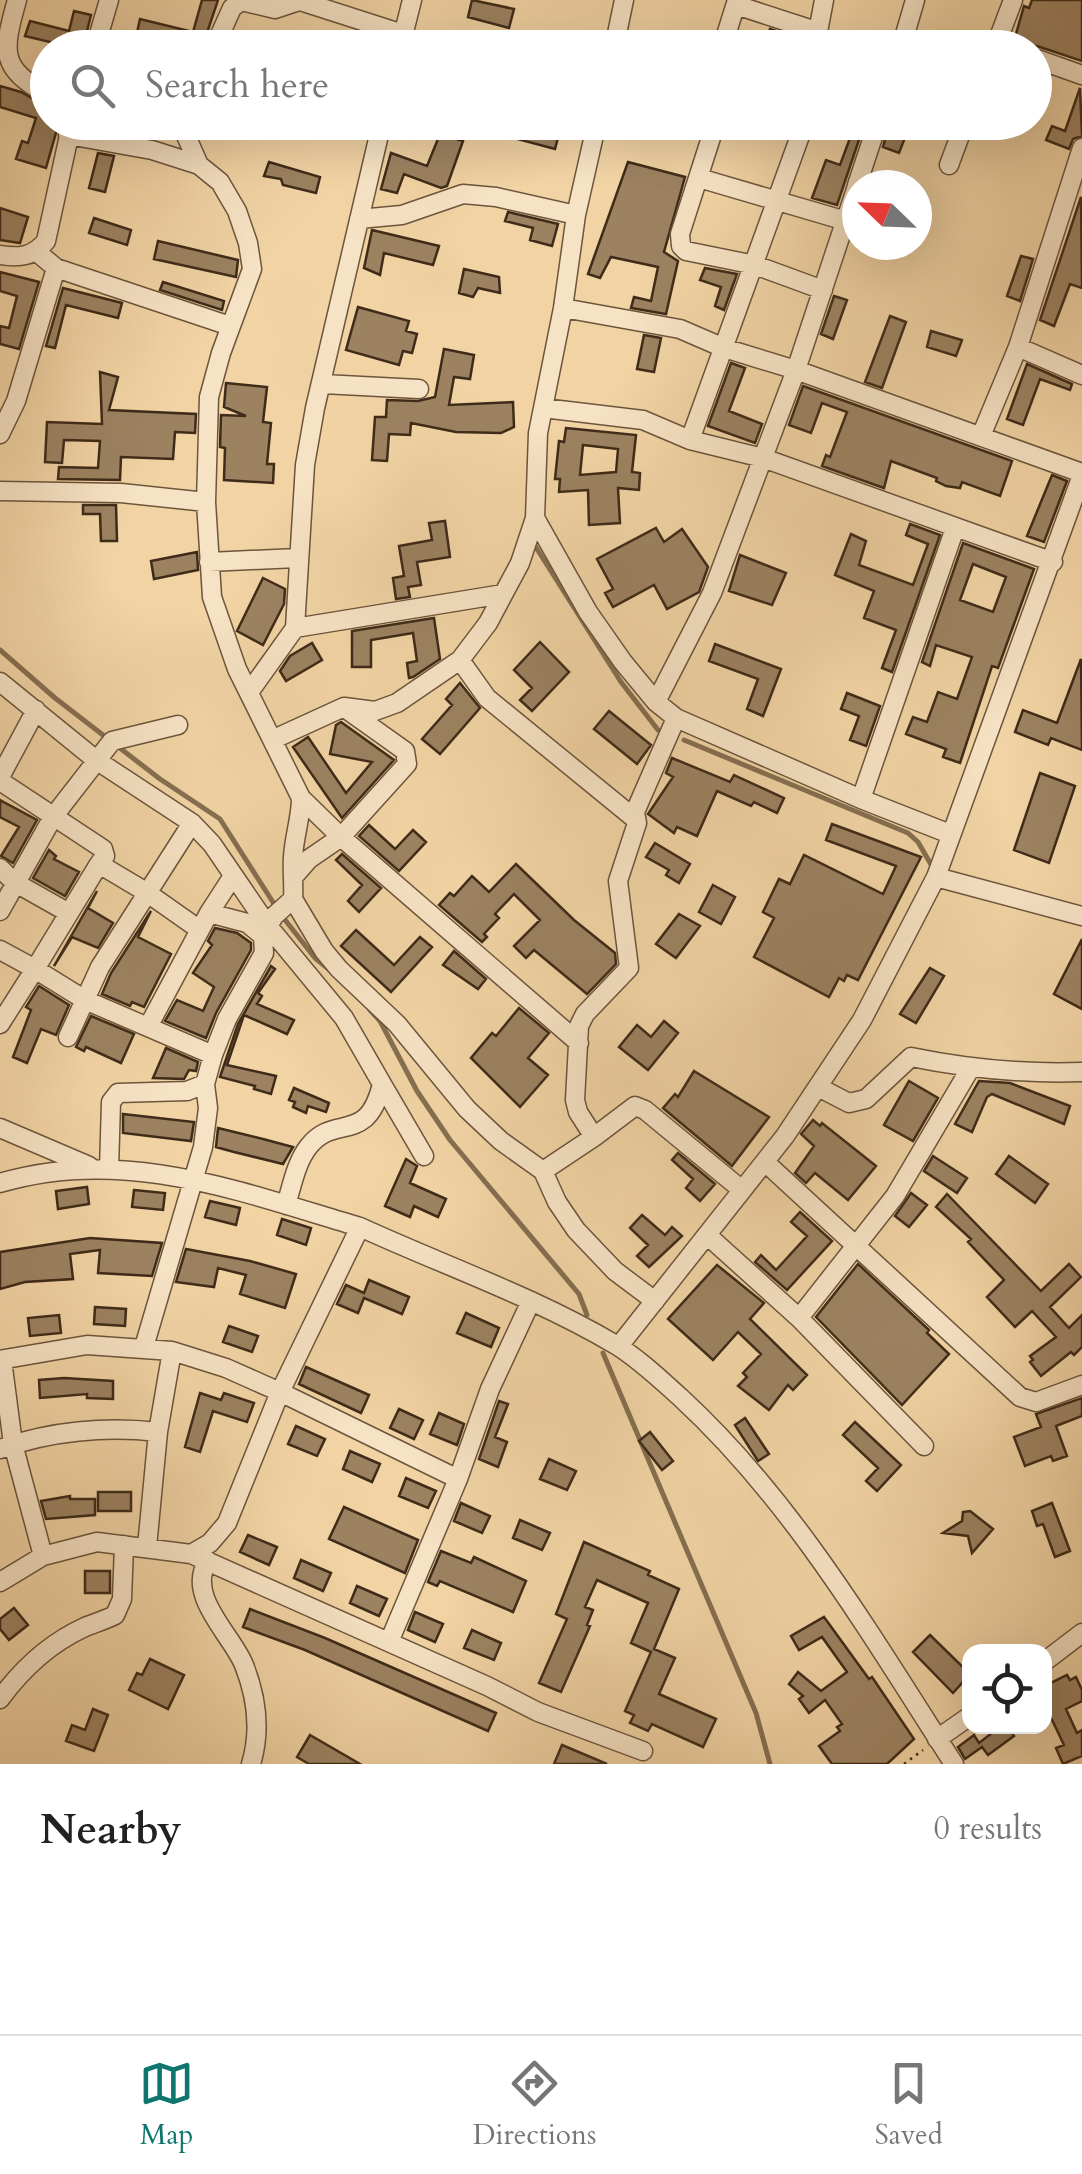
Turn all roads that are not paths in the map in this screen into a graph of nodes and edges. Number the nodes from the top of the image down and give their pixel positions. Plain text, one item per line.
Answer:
1 (17, 0) edge
2 (109, 0) edge
3 (412, 0) edge
4 (624, 0) edge
5 (824, 0) edge
6 (915, 0) edge
7 (1013, 0) edge
8 (296, 1) edge
9 (736, 2) edge
10 (100, 30) edge
11 (222, 30) edge
12 (373, 30) edge
13 (405, 30) edge
14 (618, 30) edge
15 (727, 30) edge
16 (794, 30) edge
17 (817, 30) edge
18 (906, 30) edge
19 (1003, 30) edge
20 (1052, 64) edge
21 (1082, 74) edge
22 (30, 87) edge
23 (68, 140) edge
24 (113, 140) edge
25 (188, 140) edge
26 (378, 140) edge
27 (593, 140) edge
28 (710, 140) edge
29 (799, 140) edge
30 (872, 140) edge
31 (958, 140) edge
32 (1082, 148) edge
33 (949, 165) dead end
34 (199, 166) junction
35 (862, 170) edge
36 (698, 178) junction
37 (778, 200) junction
38 (576, 215) junction
39 (360, 219) junction
40 (842, 219) edge
41 (842, 232) edge
42 (38, 252) junction
43 (0, 255) edge
44 (756, 265) junction
45 (56, 268) junction
46 (823, 290) junction
47 (564, 308) junction
48 (230, 326) junction
49 (1018, 347) junction
50 (724, 348) junction
51 (796, 370) junction
52 (1082, 375) edge
53 (323, 384) junction
54 (419, 389) dead end
55 (543, 408) junction
56 (1, 429) edge
57 (981, 436) junction
58 (690, 440) junction
59 (763, 458) junction
60 (1082, 474) edge
61 (0, 491) edge
62 (206, 502) junction
63 (535, 518) junction
64 (956, 528) junction
65 (298, 558) junction
66 (209, 562) junction
67 (1053, 562) junction
68 (503, 594) junction
69 (295, 628) junction
70 (460, 660) junction
71 (0, 682) edge
72 (250, 690) junction
73 (656, 702) junction
74 (344, 707) junction
75 (36, 710) junction
76 (676, 718) junction
77 (178, 725) dead end
78 (274, 739) junction
79 (104, 751) junction
80 (0, 779) edge
81 (301, 798) junction
82 (861, 799) junction
83 (53, 817) junction
84 (634, 818) junction
85 (192, 823) junction
86 (950, 834) junction
87 (341, 837) junction
88 (99, 864) junction
89 (0, 868) edge
90 (296, 874) junction
91 (234, 876) junction
92 (936, 876) junction
93 (14, 882) junction
94 (146, 892) junction
95 (0, 910) edge
96 (69, 913) junction
97 (1082, 916) edge
98 (277, 917) junction
99 (205, 922) junction
100 (0, 950) edge
101 (35, 969) junction
102 (85, 1000) junction
103 (0, 1024) edge
104 (149, 1026) junction
105 (68, 1037) dead end
106 (579, 1043) junction
107 (213, 1055) junction
108 (970, 1069) junction
109 (1082, 1072) edge
110 (205, 1084) junction
111 (382, 1084) junction
112 (820, 1088) junction
113 (0, 1128) edge
114 (594, 1137) junction
115 (424, 1156) dead end
116 (765, 1162) junction
117 (89, 1166) junction
118 (109, 1169) junction
119 (543, 1171) junction
120 (192, 1178) junction
121 (0, 1183) edge
122 (742, 1190) junction
123 (286, 1205) junction
124 (360, 1227) junction
125 (708, 1234) junction
126 (856, 1244) junction
127 (532, 1301) junction
128 (655, 1301) junction
129 (798, 1318) junction
130 (619, 1346) junction
131 (144, 1347) junction
132 (172, 1351) junction
133 (1, 1360) edge
134 (1082, 1385) edge
135 (280, 1392) junction
136 (158, 1432) junction
137 (924, 1446) dead end
138 (7, 1447) edge
139 (458, 1480) junction
140 (124, 1545) junction
141 (147, 1547) junction
142 (43, 1556) junction
143 (200, 1557) junction
144 (0, 1582) edge
145 (1082, 1633) edge
146 (389, 1642) junction
147 (1052, 1656) edge
148 (0, 1700) edge
149 (962, 1721) edge
150 (937, 1738) junction
151 (643, 1751) dead end
152 (251, 1764) edge
153 (954, 1764) edge

1 - 22 street
2 - 10 street
3 - 13 street
4 - 14 street
5 - 17 street
6 - 18 street
7 - 19 street
8 - 11 street
8 - 12 street
9 - 15 street
9 - 16 street
20 - 21 street
23 - 42 street
24 - 34 street
25 - 34 street
26 - 39 street
27 - 38 street
28 - 36 street
29 - 37 street
30 - 35 street
31 - 33 street
32 - 49 street
34 - 48 street
36 - 37 street
36 - 44 street
37 - 40 street
37 - 44 street
38 - 39 street
38 - 47 street
39 - 53 street
41 - 46 street
42 - 43 street
42 - 45 street
44 - 46 street
44 - 50 street
45 - 48 street
45 - 56 street
46 - 51 street
47 - 50 street
47 - 55 street
48 - 62 street
49 - 52 street
49 - 57 street
50 - 51 street
50 - 58 street
51 - 57 street
51 - 59 street
53 - 54 street
53 - 65 street
55 - 58 street
55 - 63 street
57 - 60 street
58 - 59 street
59 - 64 street
59 - 73 street
60 - 67 street
61 - 62 street
62 - 66 street
63 - 68 street
63 - 73 street
64 - 67 street
64 - 82 street
65 - 66 street
65 - 69 street
66 - 72 street
67 - 86 street
68 - 69 street
68 - 70 street
69 - 72 street
70 - 74 street
70 - 84 street
71 - 75 street
72 - 78 street
73 - 76 street
74 - 78 street
74 - 87 street
75 - 79 street
75 - 80 street
76 - 82 street
76 - 84 street
77 - 79 street
78 - 81 street
79 - 83 street
79 - 85 street
80 - 83 street
81 - 87 street
81 - 90 street
82 - 86 street
83 - 88 street
83 - 93 street
84 - 106 street
85 - 91 street
85 - 94 street
86 - 92 street
87 - 90 street
87 - 106 street
88 - 94 street
88 - 96 street
89 - 93 street
90 - 98 street
91 - 98 street
91 - 99 street
92 - 97 street
92 - 112 street
93 - 95 street
93 - 96 street
94 - 99 street
94 - 102 street
96 - 101 street
98 - 99 street
98 - 107 street
98 - 111 street
98 - 119 street
99 - 104 street
100 - 101 street
101 - 102 street
101 - 103 street
102 - 104 street
102 - 105 street
104 - 107 street
106 - 114 street
107 - 110 street
108 - 109 street
108 - 112 street
108 - 126 street
110 - 118 street
110 - 120 street
111 - 115 street
111 - 123 street
112 - 116 street
113 - 117 street
114 - 119 street
114 - 122 street
116 - 122 street
116 - 126 street
117 - 118 street
117 - 121 street
118 - 120 street
119 - 128 street
120 - 123 street
120 - 131 street
122 - 125 street
123 - 124 street
124 - 127 street
124 - 135 street
125 - 128 street
125 - 129 street
126 - 129 street
126 - 134 street
127 - 130 street
127 - 139 street
128 - 130 street
129 - 137 street
130 - 150 street
131 - 132 street
131 - 133 street
132 - 135 street
132 - 136 street
133 - 138 street
135 - 139 street
135 - 143 street
136 - 138 street
136 - 141 street
138 - 142 street
139 - 146 street
140 - 141 street
140 - 142 street
140 - 148 street
141 - 143 street
142 - 144 street
143 - 146 street
143 - 152 street
145 - 147 street
146 - 151 street
149 - 150 street
150 - 153 street

